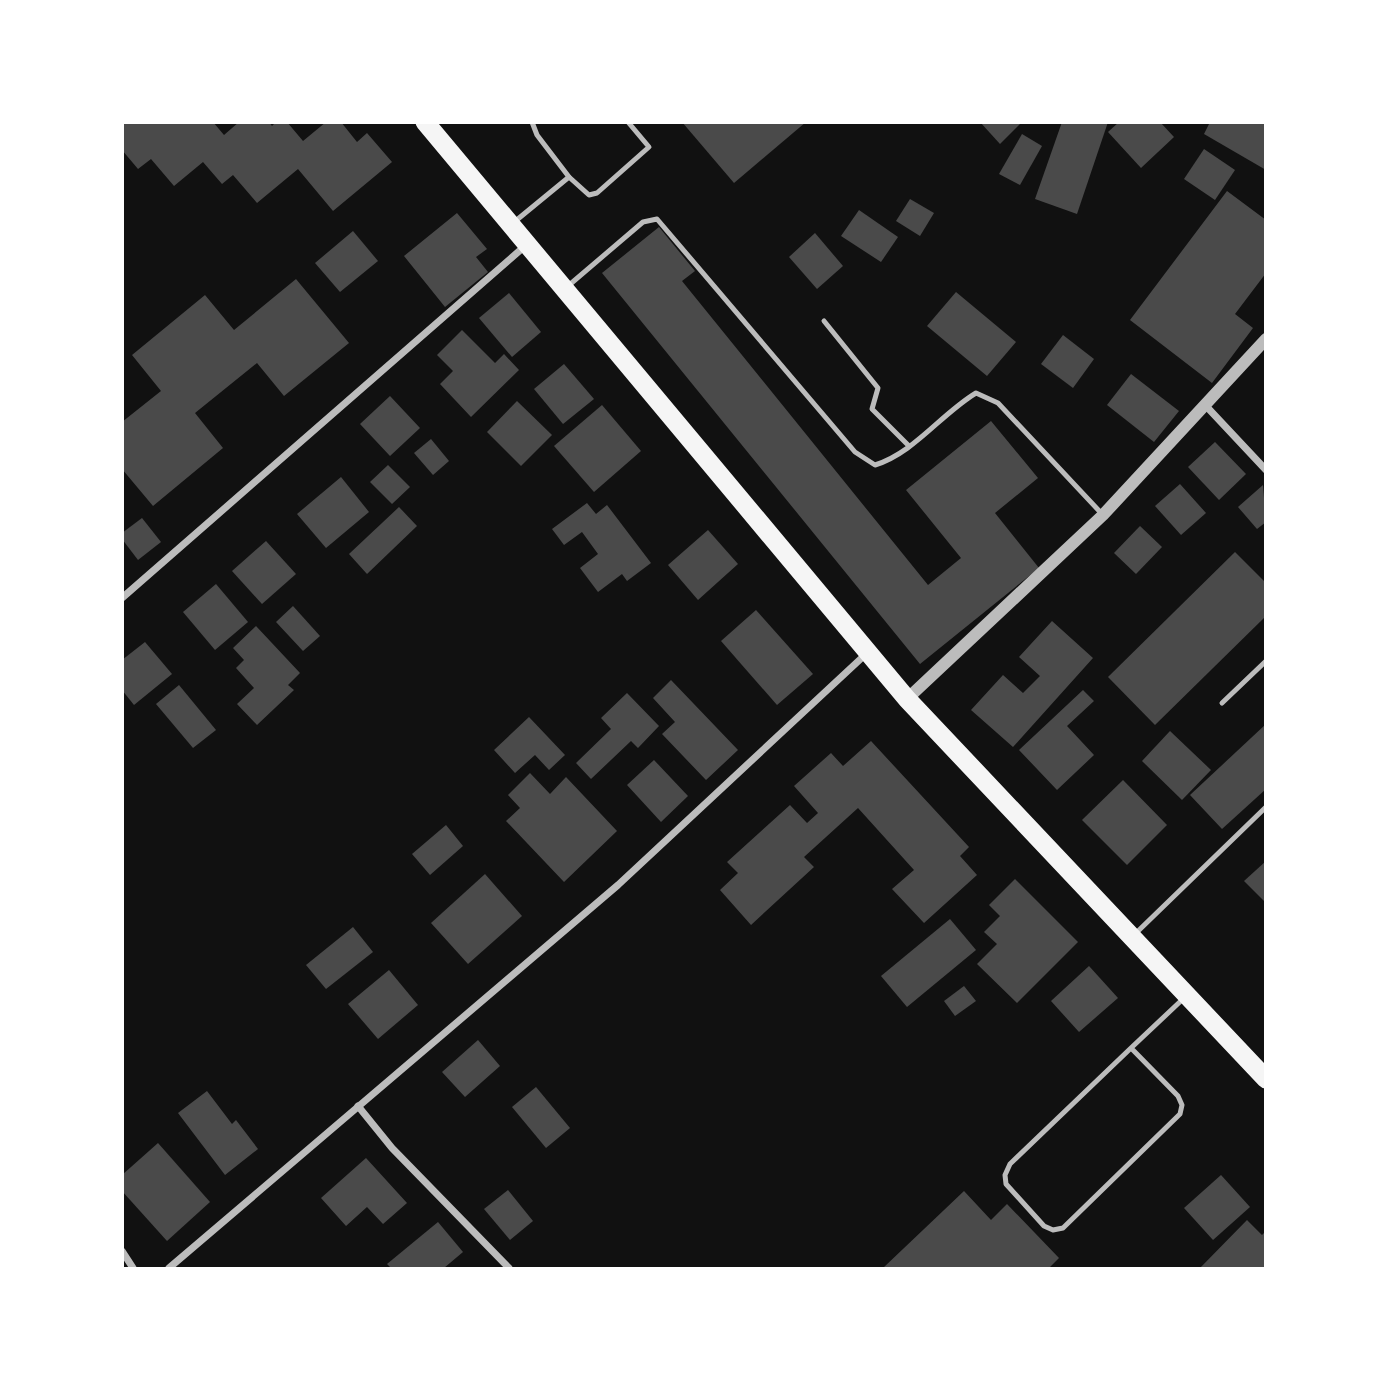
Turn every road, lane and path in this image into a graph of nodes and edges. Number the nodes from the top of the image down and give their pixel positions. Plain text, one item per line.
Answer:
1 (531, 122) edge
2 (628, 122) edge
3 (427, 123) edge
4 (569, 177) junction
5 (511, 225) junction
6 (527, 245) junction
7 (563, 290) junction
8 (824, 321) dead end
9 (1265, 339) edge
10 (1206, 406) junction
11 (909, 446) junction
12 (1265, 470) edge
13 (1103, 514) junction
14 (122, 598) edge
15 (868, 652) junction
16 (1265, 661) edge
17 (907, 699) junction
18 (1222, 703) dead end
19 (1265, 807) edge
20 (1131, 938) junction
21 (1186, 996) junction
22 (1131, 1048) junction
23 (1265, 1079) edge
24 (358, 1106) junction
25 (122, 1251) edge
26 (133, 1269) edge
27 (169, 1269) edge
28 (509, 1269) edge

1 - 4 lane
2 - 4 lane
3 - 5 highway
4 - 5 lane
5 - 6 highway
6 - 7 highway
6 - 14 street
7 - 11 lane
7 - 15 highway
8 - 11 lane
9 - 10 street
10 - 12 street
10 - 13 street
11 - 13 lane
13 - 17 street
15 - 17 highway
15 - 24 street
16 - 18 lane
17 - 20 highway
19 - 20 lane
20 - 21 highway
21 - 22 lane
21 - 23 highway
22 - 22 lane
24 - 27 street
24 - 28 street
25 - 26 street

